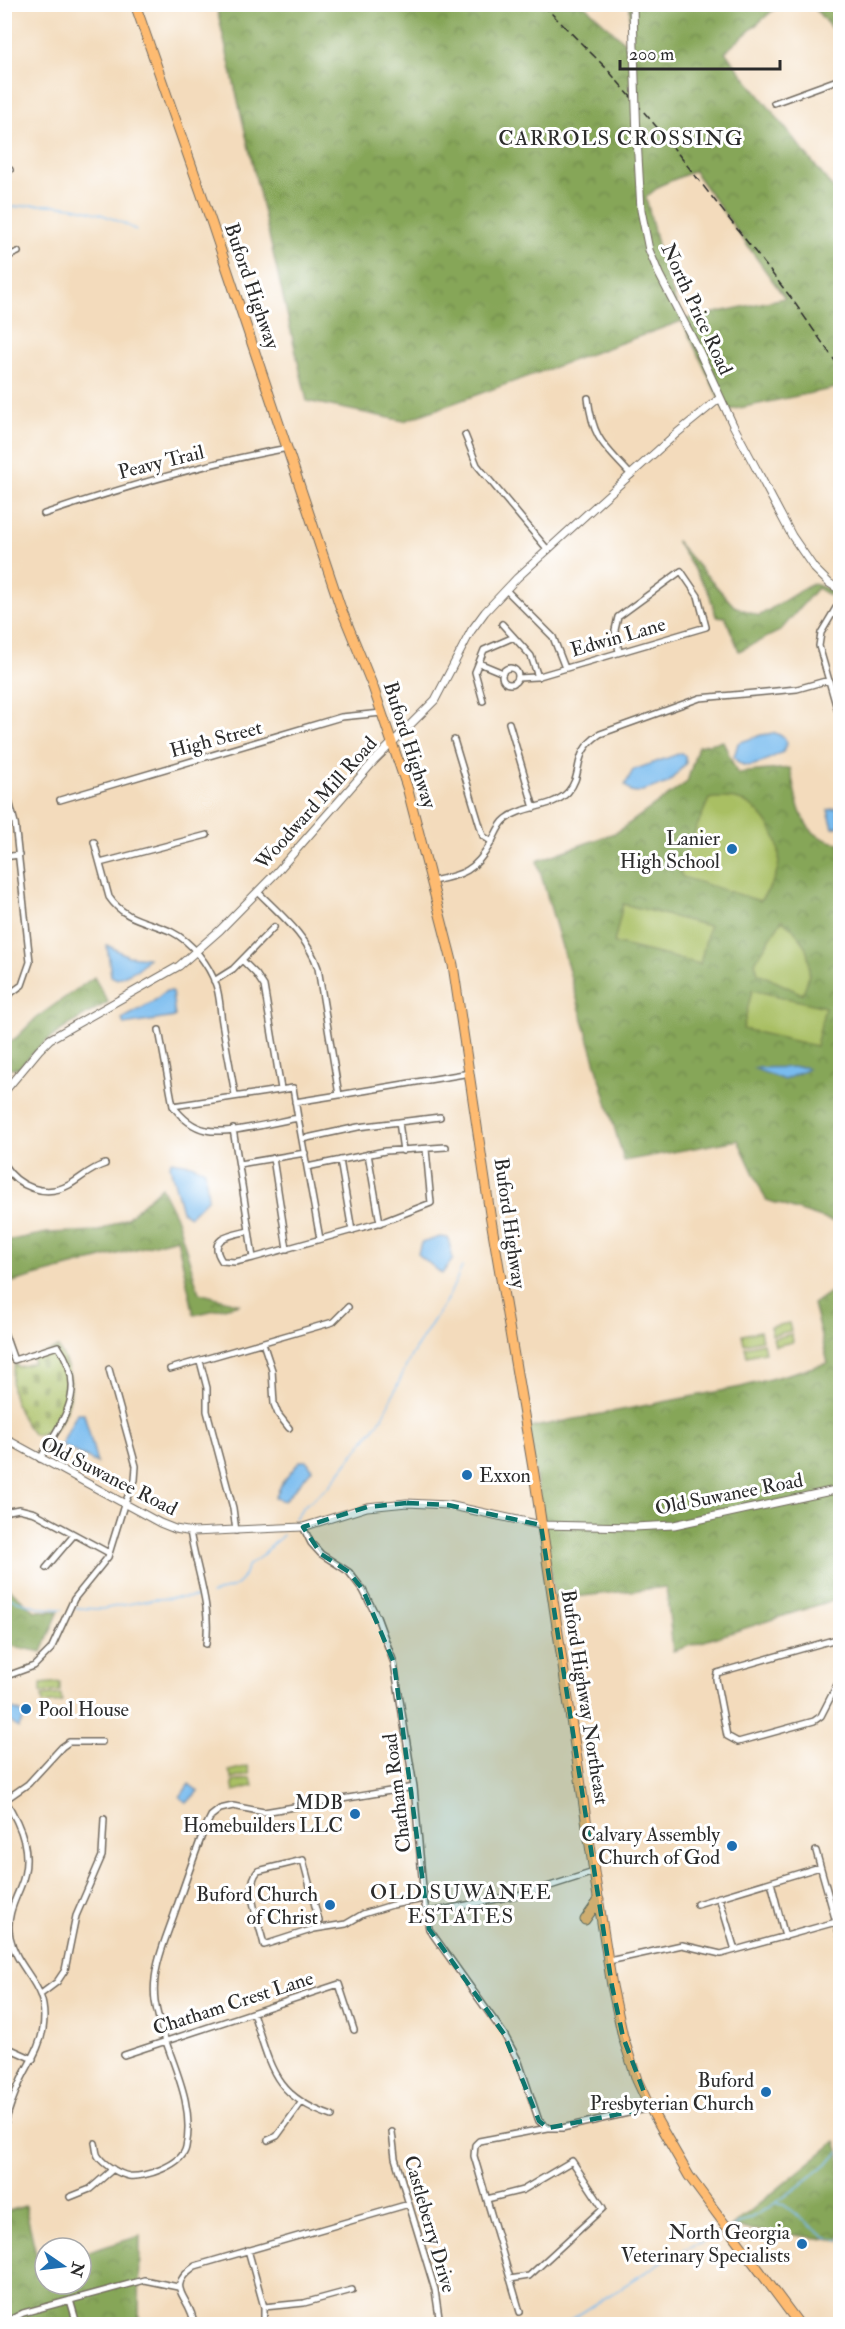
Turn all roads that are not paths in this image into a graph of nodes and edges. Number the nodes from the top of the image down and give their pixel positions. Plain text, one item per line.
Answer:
1 (135, 4) edge
2 (633, 4) edge
3 (840, 79) edge
4 (774, 103) dead end
5 (18, 252) dead end
6 (4, 258) edge
7 (588, 398) dead end
8 (720, 398) junction
9 (465, 435) dead end
10 (288, 448) junction
11 (631, 475) junction
12 (44, 514) dead end
13 (548, 550) junction
14 (506, 590) junction
15 (840, 590) edge
16 (840, 601) edge
17 (502, 624) dead end
18 (514, 637) junction
19 (619, 652) junction
20 (479, 663) junction
21 (566, 668) junction
22 (503, 673) junction
23 (538, 677) junction
24 (518, 678) junction
25 (829, 680) junction
26 (483, 701) dead end
27 (382, 713) junction
28 (840, 719) edge
29 (509, 723) dead end
30 (454, 740) dead end
31 (392, 743) junction
32 (4, 782) edge
33 (60, 800) dead end
34 (534, 808) junction
35 (207, 835) dead end
36 (94, 842) dead end
37 (492, 842) junction
38 (19, 855) junction
39 (4, 856) edge
40 (100, 864) junction
41 (433, 881) junction
42 (258, 892) junction
43 (274, 927) dead end
44 (196, 951) junction
45 (242, 960) junction
46 (214, 981) junction
47 (4, 998) edge
48 (159, 1030) dead end
49 (470, 1073) junction
50 (281, 1089) junction
51 (4, 1092) edge
52 (235, 1095) junction
53 (339, 1095) junction
54 (295, 1102) junction
55 (173, 1106) junction
56 (440, 1117) dead end
57 (298, 1118) junction
58 (399, 1122) junction
59 (233, 1130) junction
60 (302, 1139) junction
61 (446, 1147) dead end
62 (426, 1149) junction
63 (403, 1150) junction
64 (305, 1153) junction
65 (369, 1154) junction
66 (273, 1158) junction
67 (340, 1160) junction
68 (105, 1164) dead end
69 (238, 1164) junction
70 (307, 1167) junction
71 (5, 1168) edge
72 (380, 1223) junction
73 (249, 1231) junction
74 (352, 1231) junction
75 (320, 1239) junction
76 (287, 1249) junction
77 (254, 1258) junction
78 (348, 1307) dead end
79 (4, 1332) edge
80 (263, 1343) junction
81 (200, 1361) junction
82 (109, 1369) dead end
83 (170, 1370) dead end
84 (288, 1428) dead end
85 (4, 1438) edge
86 (40, 1459) junction
87 (840, 1489) edge
88 (124, 1505) junction
89 (4, 1512) edge
90 (541, 1525) junction
91 (303, 1527) junction
92 (190, 1531) junction
93 (236, 1531) junction
94 (74, 1535) junction
95 (109, 1553) junction
96 (46, 1568) dead end
97 (840, 1638) edge
98 (206, 1644) dead end
99 (4, 1677) edge
100 (840, 1679) edge
101 (838, 1691) edge
102 (102, 1742) dead end
103 (414, 1786) junction
104 (5, 1799) edge
105 (104, 1819) dead end
106 (816, 1851) dead end
107 (820, 1866) junction
108 (594, 1872) junction
109 (771, 1882) junction
110 (719, 1897) junction
111 (424, 1899) junction
112 (599, 1900) junction
113 (697, 1904) dead end
114 (426, 1913) junction
115 (585, 1920) dead end
116 (319, 1921) dead end
117 (836, 1922) junction
118 (784, 1936) junction
119 (840, 1937) edge
120 (735, 1950) junction
121 (609, 1961) junction
122 (41, 1994) junction
123 (253, 2013) junction
124 (354, 2031) dead end
125 (167, 2041) junction
126 (4, 2046) edge
127 (124, 2055) dead end
128 (33, 2059) junction
129 (301, 2103) junction
130 (650, 2108) junction
131 (332, 2116) dead end
132 (4, 2127) edge
133 (548, 2128) junction
134 (392, 2132) dead end
135 (268, 2140) dead end
136 (95, 2143) dead end
137 (113, 2169) junction
138 (70, 2197) dead end
139 (487, 2199) junction
140 (409, 2204) junction
141 (248, 2250) junction
142 (510, 2279) junction
143 (178, 2287) junction
144 (352, 2290) dead end
145 (70, 2300) junction
146 (264, 2307) junction
147 (520, 2312) dead end
148 (4, 2323) edge
149 (796, 2323) edge
150 (77, 2325) edge
151 (194, 2325) edge
152 (264, 2325) edge
153 (440, 2325) edge

1 - 10 main road, Buford Highway
2 - 8 street, North Price Road, bridge
3 - 4 street
5 - 6 street
7 - 11 street
8 - 11 street, Woodward Mill Road
8 - 15 street, North Price Road
9 - 13 street
10 - 12 street, Peavy Trail
10 - 27 main road, Buford Highway
11 - 13 street, Woodward Mill Road
13 - 14 street, Woodward Mill Road
14 - 21 street
14 - 31 street, Woodward Mill Road
16 - 25 street
17 - 18 street
18 - 20 street
18 - 23 street
19 - 19 street, Edwin Lane
19 - 21 street, Edwin Lane
20 - 22 street, Edwin Lane
20 - 26 street
21 - 23 street, Edwin Lane
22 - 24 street, Edwin Lane
22 - 24 street, Edwin Lane
23 - 24 street, Edwin Lane
25 - 28 street
25 - 34 street
27 - 31 main road, Buford Highway
27 - 33 street, High Street
29 - 34 street
30 - 37 street
31 - 41 main road, Buford Highway
31 - 42 street, Woodward Mill Road
32 - 38 street
34 - 37 street
35 - 40 street
36 - 40 street
37 - 41 street
38 - 39 street
38 - 47 street
40 - 44 street
41 - 49 main road, Buford Highway
42 - 44 street, Woodward Mill Road
42 - 53 street
43 - 45 street
44 - 46 street
44 - 51 street, Woodward Mill Road
45 - 46 street
45 - 50 street
46 - 52 street
48 - 55 street
49 - 53 street
49 - 90 main road, Buford Highway
50 - 52 street
50 - 54 street
52 - 55 street
53 - 54 street
54 - 57 street
55 - 59 street
56 - 58 street
57 - 59 street
57 - 60 street
58 - 60 street
58 - 63 street
59 - 69 street
60 - 64 street
61 - 62 street
62 - 63 street
62 - 72 street
63 - 65 street
64 - 66 street
64 - 70 street
65 - 67 street
65 - 72 street
66 - 69 street
66 - 76 street
67 - 70 street
67 - 74 street
68 - 71 street
69 - 73 street
70 - 75 street
72 - 74 street
73 - 77 street
73 - 77 street
74 - 75 street
75 - 76 street
76 - 77 street
78 - 80 street
79 - 86 street
80 - 81 street
80 - 84 street
81 - 83 street
81 - 93 street
82 - 88 street
85 - 86 street, Old Suwanee Road
86 - 88 street, Old Suwanee Road
87 - 90 street, Old Suwanee Road
88 - 92 street, Old Suwanee Road
88 - 95 street
89 - 94 street
90 - 91 street, Old Suwanee Road
90 - 108 main road, Buford Highway Northeast
91 - 93 street, Old Suwanee Road
91 - 103 street, Chatham Road
92 - 93 street, Old Suwanee Road
92 - 98 street
94 - 95 street
94 - 96 street
95 - 99 street
97 - 101 street
100 - 101 street
102 - 104 street
103 - 111 street, Chatham Road
103 - 125 street
104 - 122 street
105 - 122 street
106 - 107 street
107 - 109 street
107 - 117 street
108 - 112 main road, Buford Highway Northeast
108 - 114 street
109 - 110 street
109 - 118 street
110 - 113 street
110 - 120 street
111 - 114 street, Chatham Road
111 - 116 street
112 - 115 main road
112 - 121 main road, Buford Highway Northeast
114 - 133 street, Chatham Road
117 - 118 street
117 - 119 street
118 - 120 street
120 - 121 street
121 - 130 main road, Buford Highway Northeast
122 - 128 street
123 - 124 street, Chatham Crest Lane
123 - 125 street, Chatham Crest Lane
123 - 129 street
125 - 127 street, Chatham Crest Lane
125 - 137 street
126 - 128 street
128 - 132 street
129 - 131 street
129 - 135 street
130 - 133 street
130 - 149 main road, Buford Highway Northeast
133 - 139 street
134 - 140 street, Castleberry Drive
136 - 137 street
137 - 138 street
139 - 142 street
139 - 142 street
140 - 141 street
140 - 153 street, Castleberry Drive
141 - 143 street
141 - 146 street
142 - 147 street
143 - 145 street
143 - 151 street
144 - 146 street
145 - 148 street
145 - 150 street
146 - 152 street

